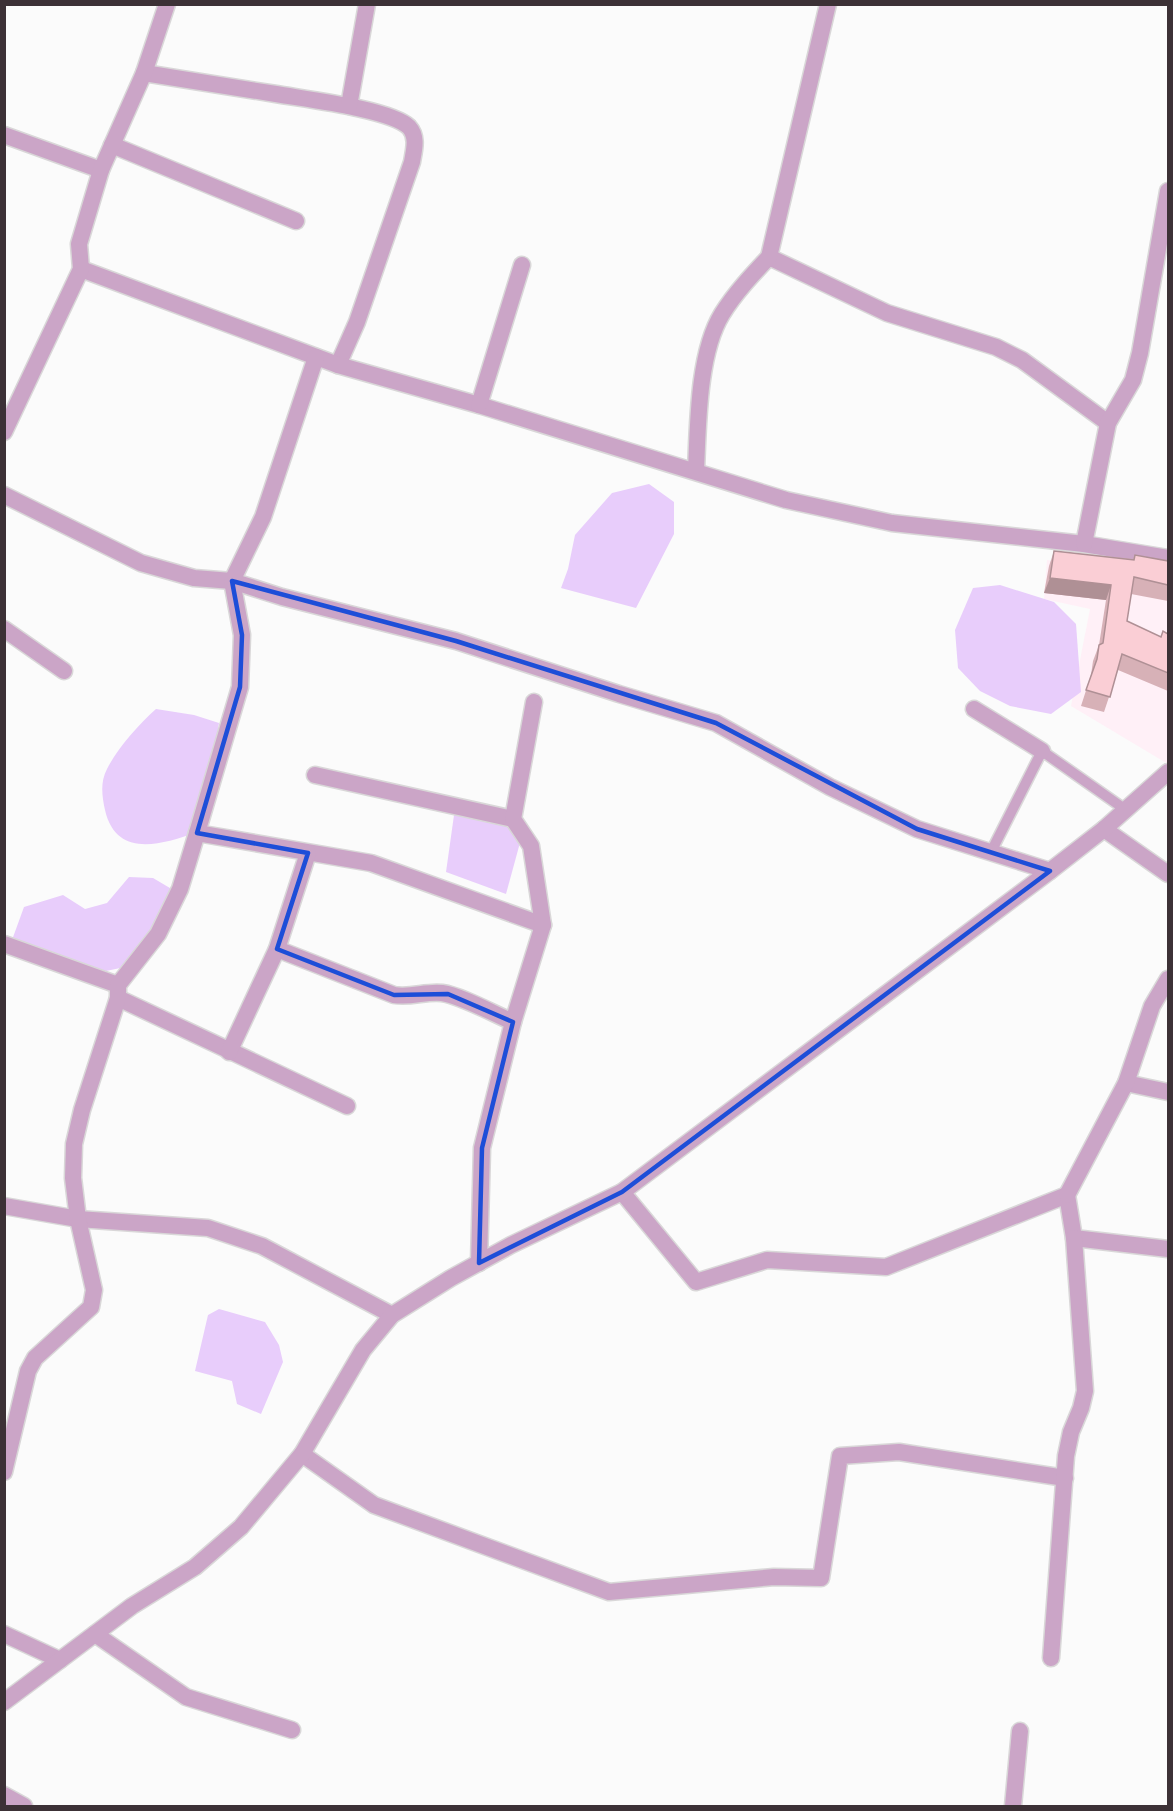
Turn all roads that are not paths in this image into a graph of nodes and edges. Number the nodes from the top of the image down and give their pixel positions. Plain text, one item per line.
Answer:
1 (167, 4) edge
2 (367, 4) edge
3 (828, 4) edge
4 (144, 73) junction
5 (350, 106) junction
6 (4, 135) edge
7 (112, 145) junction
8 (101, 170) junction
9 (1168, 191) edge
10 (296, 221) dead end
11 (769, 257) junction
12 (522, 265) dead end
13 (81, 269) junction
14 (316, 357) junction
15 (338, 365) junction
16 (479, 405) junction
17 (1108, 423) junction
18 (4, 432) edge
19 (696, 471) junction
20 (4, 495) edge
21 (1083, 544) junction
22 (1168, 558) edge
23 (232, 581) junction
24 (4, 629) edge
25 (64, 670) dead end
26 (534, 702) dead end
27 (974, 709) dead end
28 (1042, 751) junction
29 (1168, 772) edge
30 (315, 775) dead end
31 (1126, 810) junction
32 (513, 819) junction
33 (1104, 829) junction
34 (197, 833) junction
35 (991, 852) junction
36 (308, 853) junction
37 (1050, 871) junction
38 (1168, 874) edge
39 (543, 925) junction
40 (4, 944) edge
41 (277, 949) junction
42 (1168, 979) edge
43 (118, 992) junction
44 (513, 1022) junction
45 (229, 1052) junction
46 (1126, 1083) junction
47 (1168, 1092) edge
48 (346, 1106) dead end
49 (622, 1192) junction
50 (1067, 1195) junction
51 (4, 1206) edge
52 (78, 1220) junction
53 (1074, 1238) junction
54 (1168, 1249) edge
55 (479, 1263) junction
56 (392, 1315) junction
57 (302, 1454) junction
58 (4, 1472) edge
59 (1065, 1478) junction
60 (4, 1634) edge
61 (95, 1634) junction
62 (1052, 1658) dead end
63 (60, 1660) junction
64 (4, 1702) edge
65 (292, 1730) dead end
66 (1020, 1731) dead end
67 (4, 1795) edge
68 (24, 1806) edge
69 (1013, 1806) edge

1 - 4 street
2 - 5 street
3 - 11 street
4 - 5 street
4 - 7 street
5 - 15 street
6 - 8 street
7 - 8 street
7 - 10 street
8 - 13 street
9 - 17 street
11 - 17 street
11 - 19 street
12 - 16 street
13 - 14 street
13 - 18 street
14 - 15 street
14 - 23 street
15 - 16 street
16 - 19 street
17 - 21 street
19 - 21 street
20 - 23 street
21 - 22 street
23 - 34 street
23 - 35 street
24 - 25 street
26 - 32 street
27 - 28 street
28 - 31 lane
28 - 35 lane
29 - 31 street
30 - 32 street
31 - 33 street
32 - 39 street
33 - 37 street
33 - 38 street
34 - 36 street
34 - 43 street
35 - 37 street
36 - 39 street
36 - 41 street
37 - 49 street
39 - 44 street
40 - 43 street
41 - 44 street
41 - 45 street
42 - 46 street
43 - 45 street
43 - 52 street
44 - 55 street
45 - 48 street
46 - 47 street
46 - 50 street
49 - 50 street
49 - 55 street
50 - 53 street
51 - 52 street
52 - 56 street
52 - 58 street
53 - 54 street
53 - 59 street
55 - 56 street
56 - 57 street
57 - 59 street
57 - 61 street
59 - 62 street
60 - 63 street
61 - 63 street
61 - 65 street
63 - 64 street
66 - 69 street
67 - 68 street

